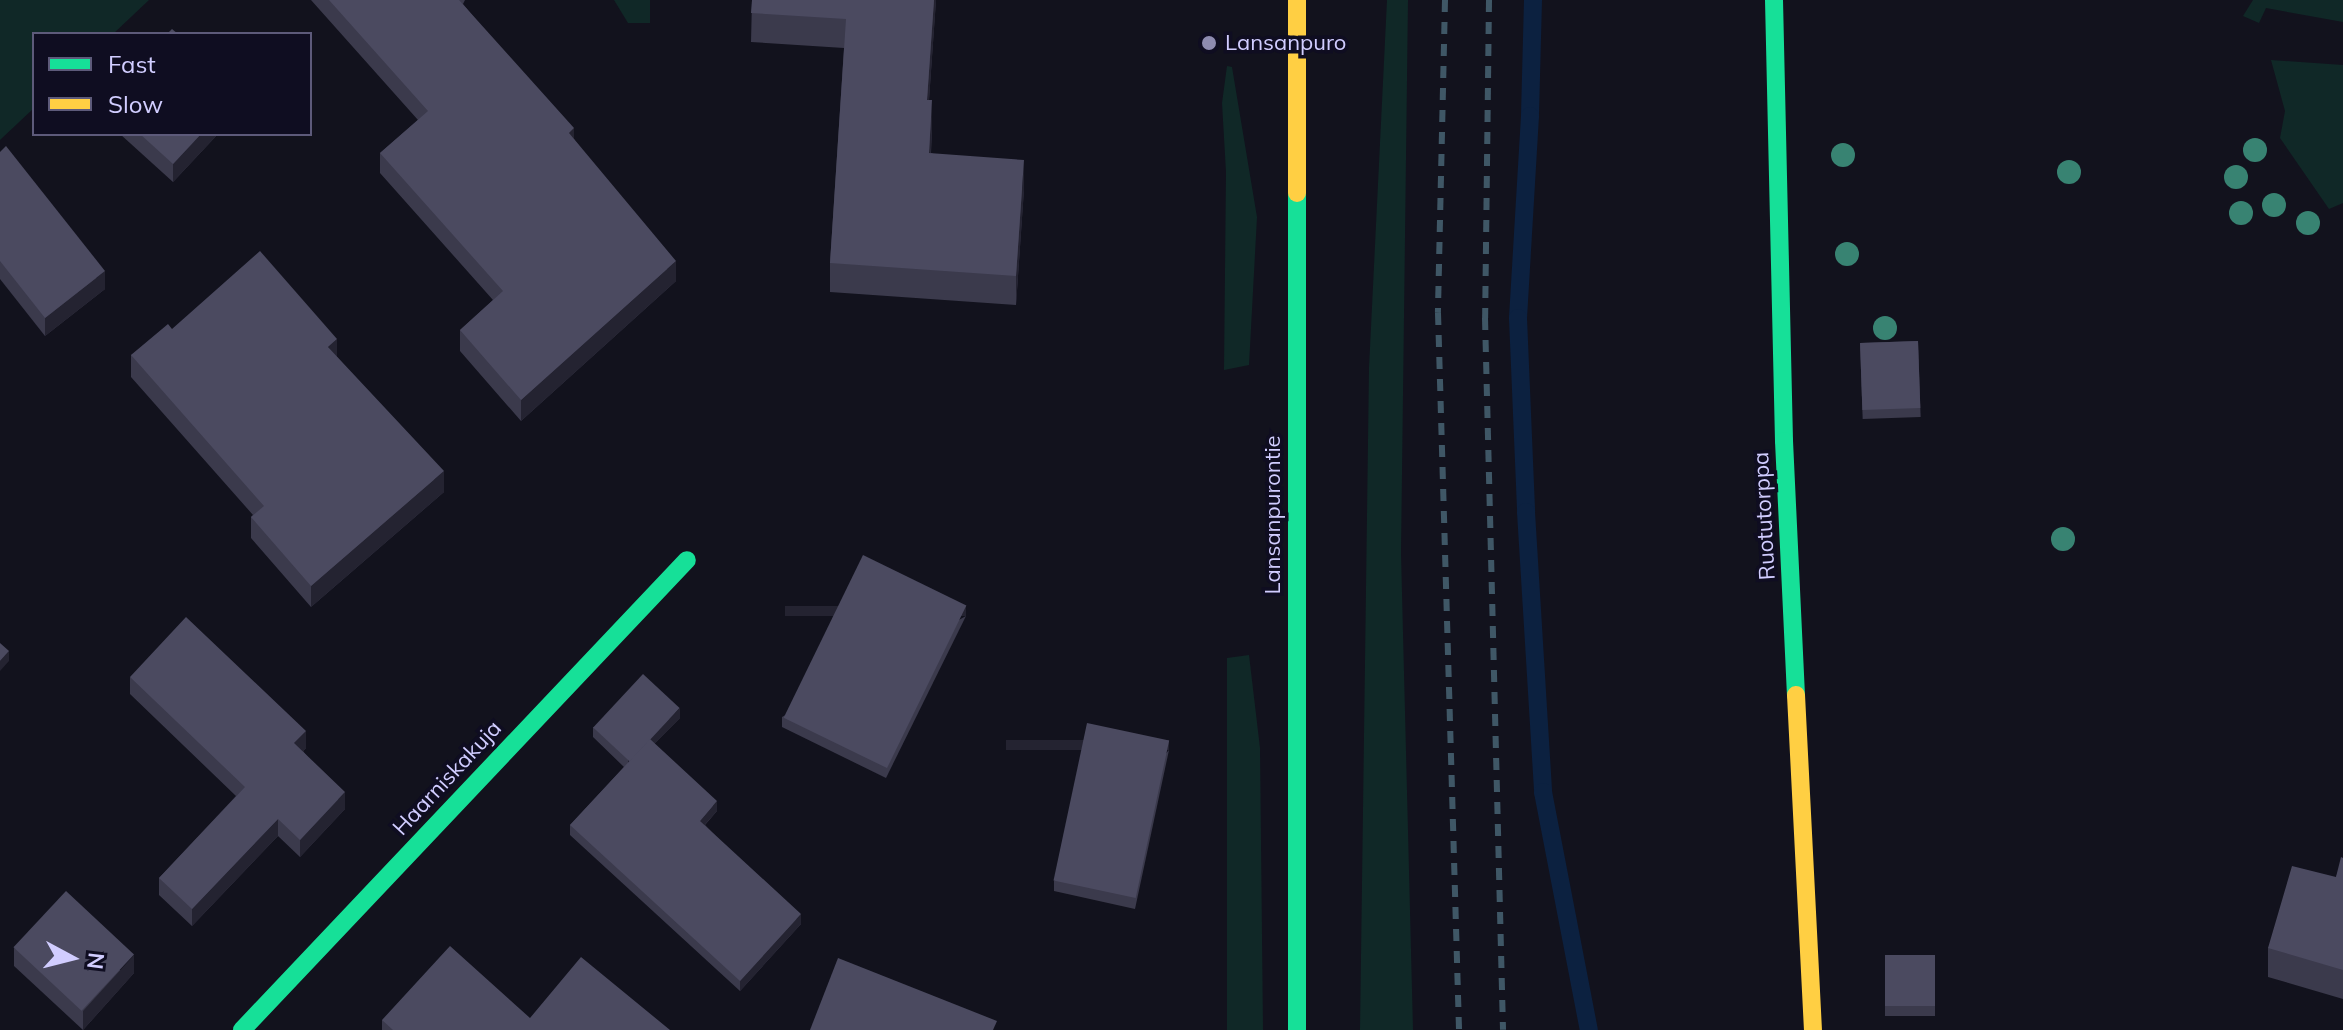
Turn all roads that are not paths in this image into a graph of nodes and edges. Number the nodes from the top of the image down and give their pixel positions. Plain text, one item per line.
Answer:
1 (1297, 0) edge
2 (1774, 0) edge
3 (687, 560) dead end
4 (242, 1030) edge
5 (1297, 1030) edge
6 (1813, 1030) edge

1 - 5 street, Lansanpurontie
2 - 6 street, Ruotutorppa
3 - 4 street, Haarniskakuja

